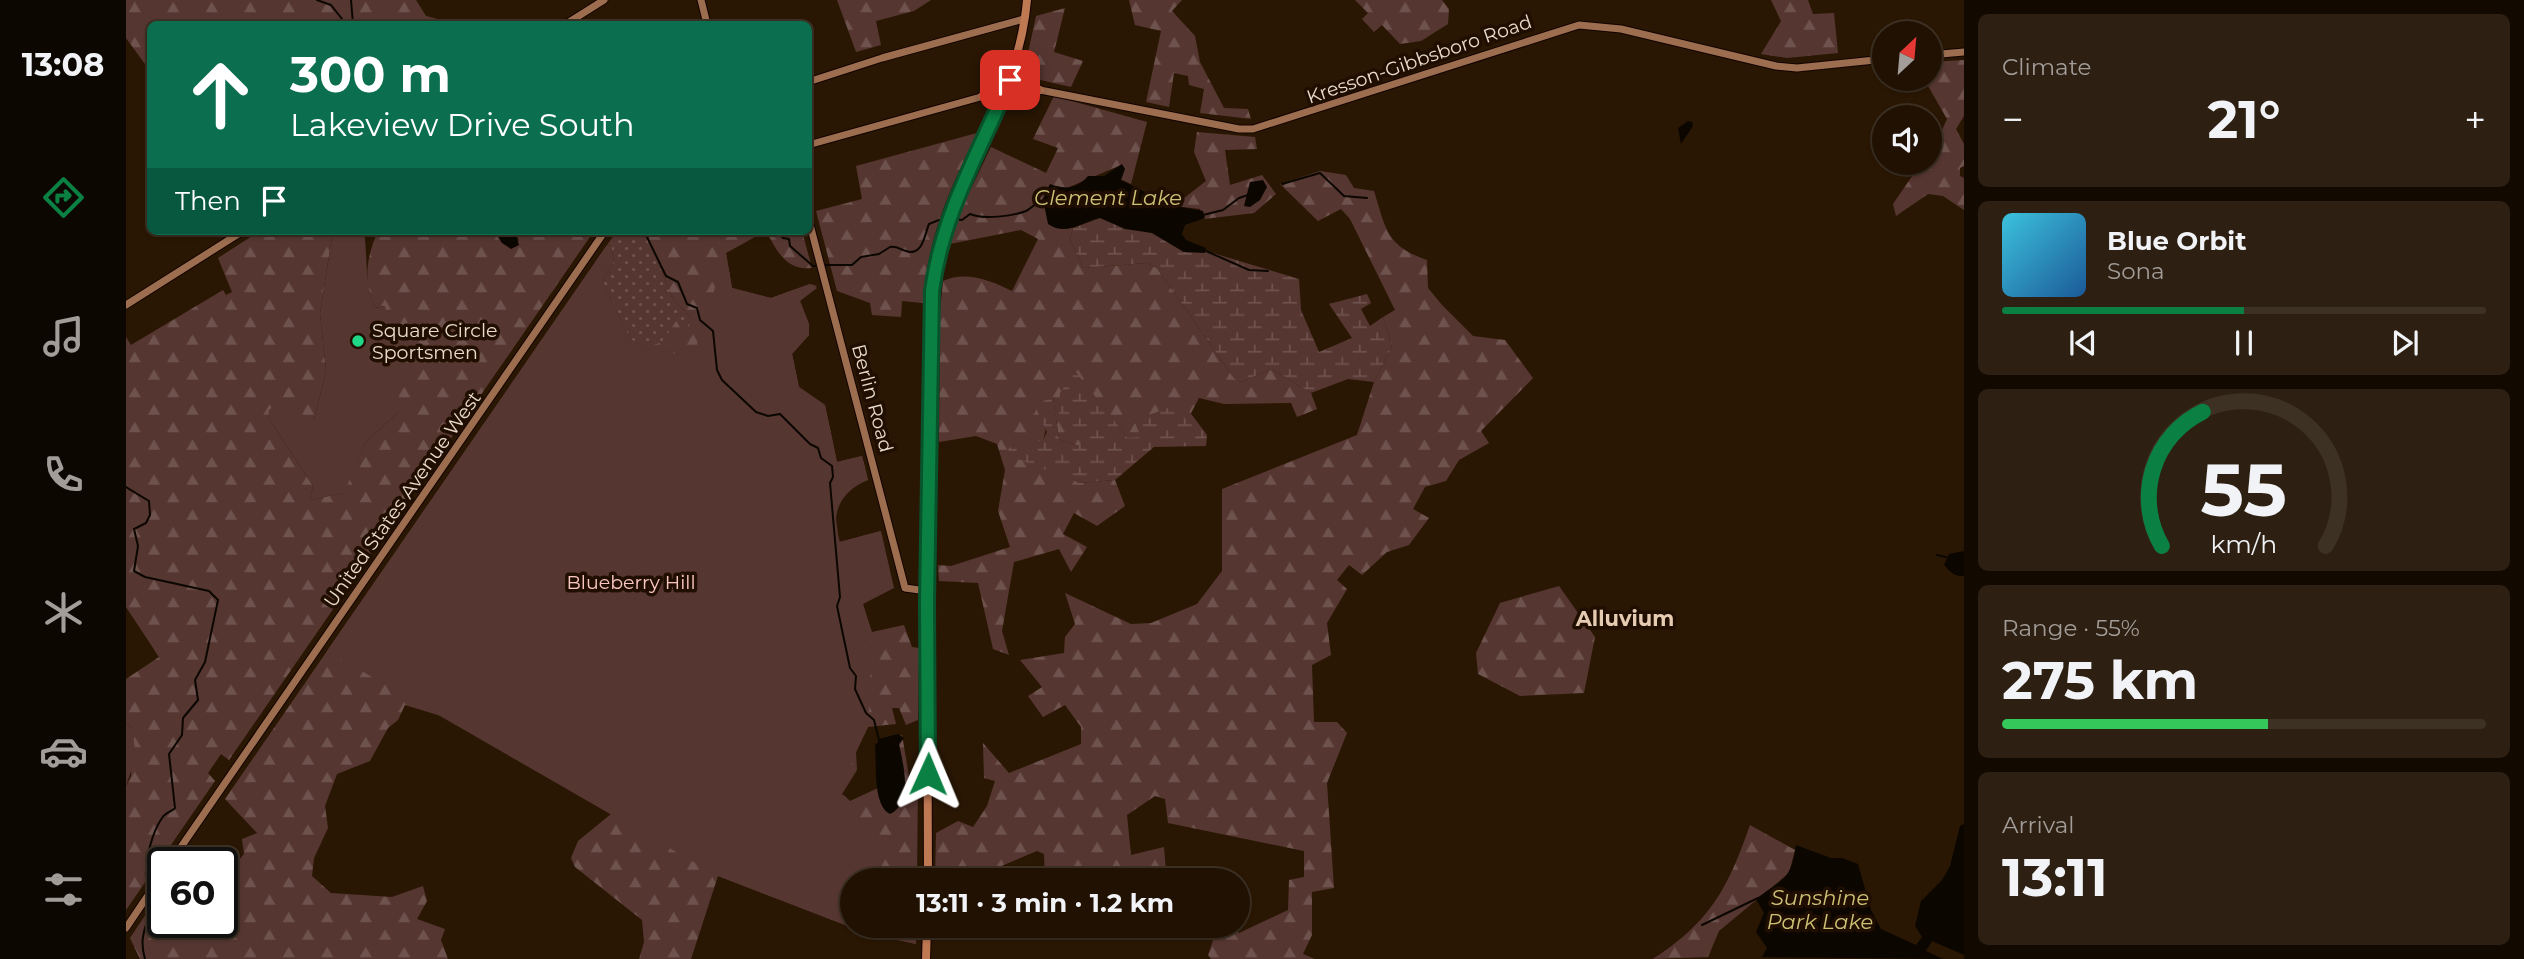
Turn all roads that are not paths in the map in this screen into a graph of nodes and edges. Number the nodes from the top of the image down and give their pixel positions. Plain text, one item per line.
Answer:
1 (604, 0) edge
2 (701, 0) edge
3 (1027, 0) edge
4 (1024, 19) junction
5 (571, 21) edge
6 (706, 21) edge
7 (1008, 22) junction
8 (1023, 34) junction
9 (1964, 52) edge
10 (1019, 53) junction
11 (1942, 54) edge
12 (1872, 60) edge
13 (812, 81) edge
14 (1040, 90) junction
15 (1005, 92) junction
16 (982, 96) junction
17 (994, 115) junction
18 (812, 144) edge
19 (812, 232) edge
20 (237, 235) edge
21 (602, 235) edge
22 (126, 306) edge
23 (927, 591) junction
24 (181, 847) edge
25 (928, 868) edge
26 (147, 897) edge
27 (126, 928) edge
28 (927, 938) edge
29 (926, 959) edge

1 - 5 street
2 - 6 street
3 - 4 main road
4 - 7 street
4 - 8 main road
7 - 8 street
7 - 13 street
8 - 10 main road
9 - 11 street
10 - 14 main road
10 - 15 main road
12 - 14 street, Kresson-Gibbsboro Road
14 - 15 street, Kresson-Gibbsboro Road
15 - 16 street, Kresson-Gibbsboro Road
15 - 17 main road
16 - 17 main road
16 - 18 street, Kresson-Gibbsboro Road
17 - 23 main road
19 - 23 street, Berlin Road
20 - 22 street
21 - 24 street, United States Avenue West
23 - 25 main road
26 - 27 street
28 - 29 main road

